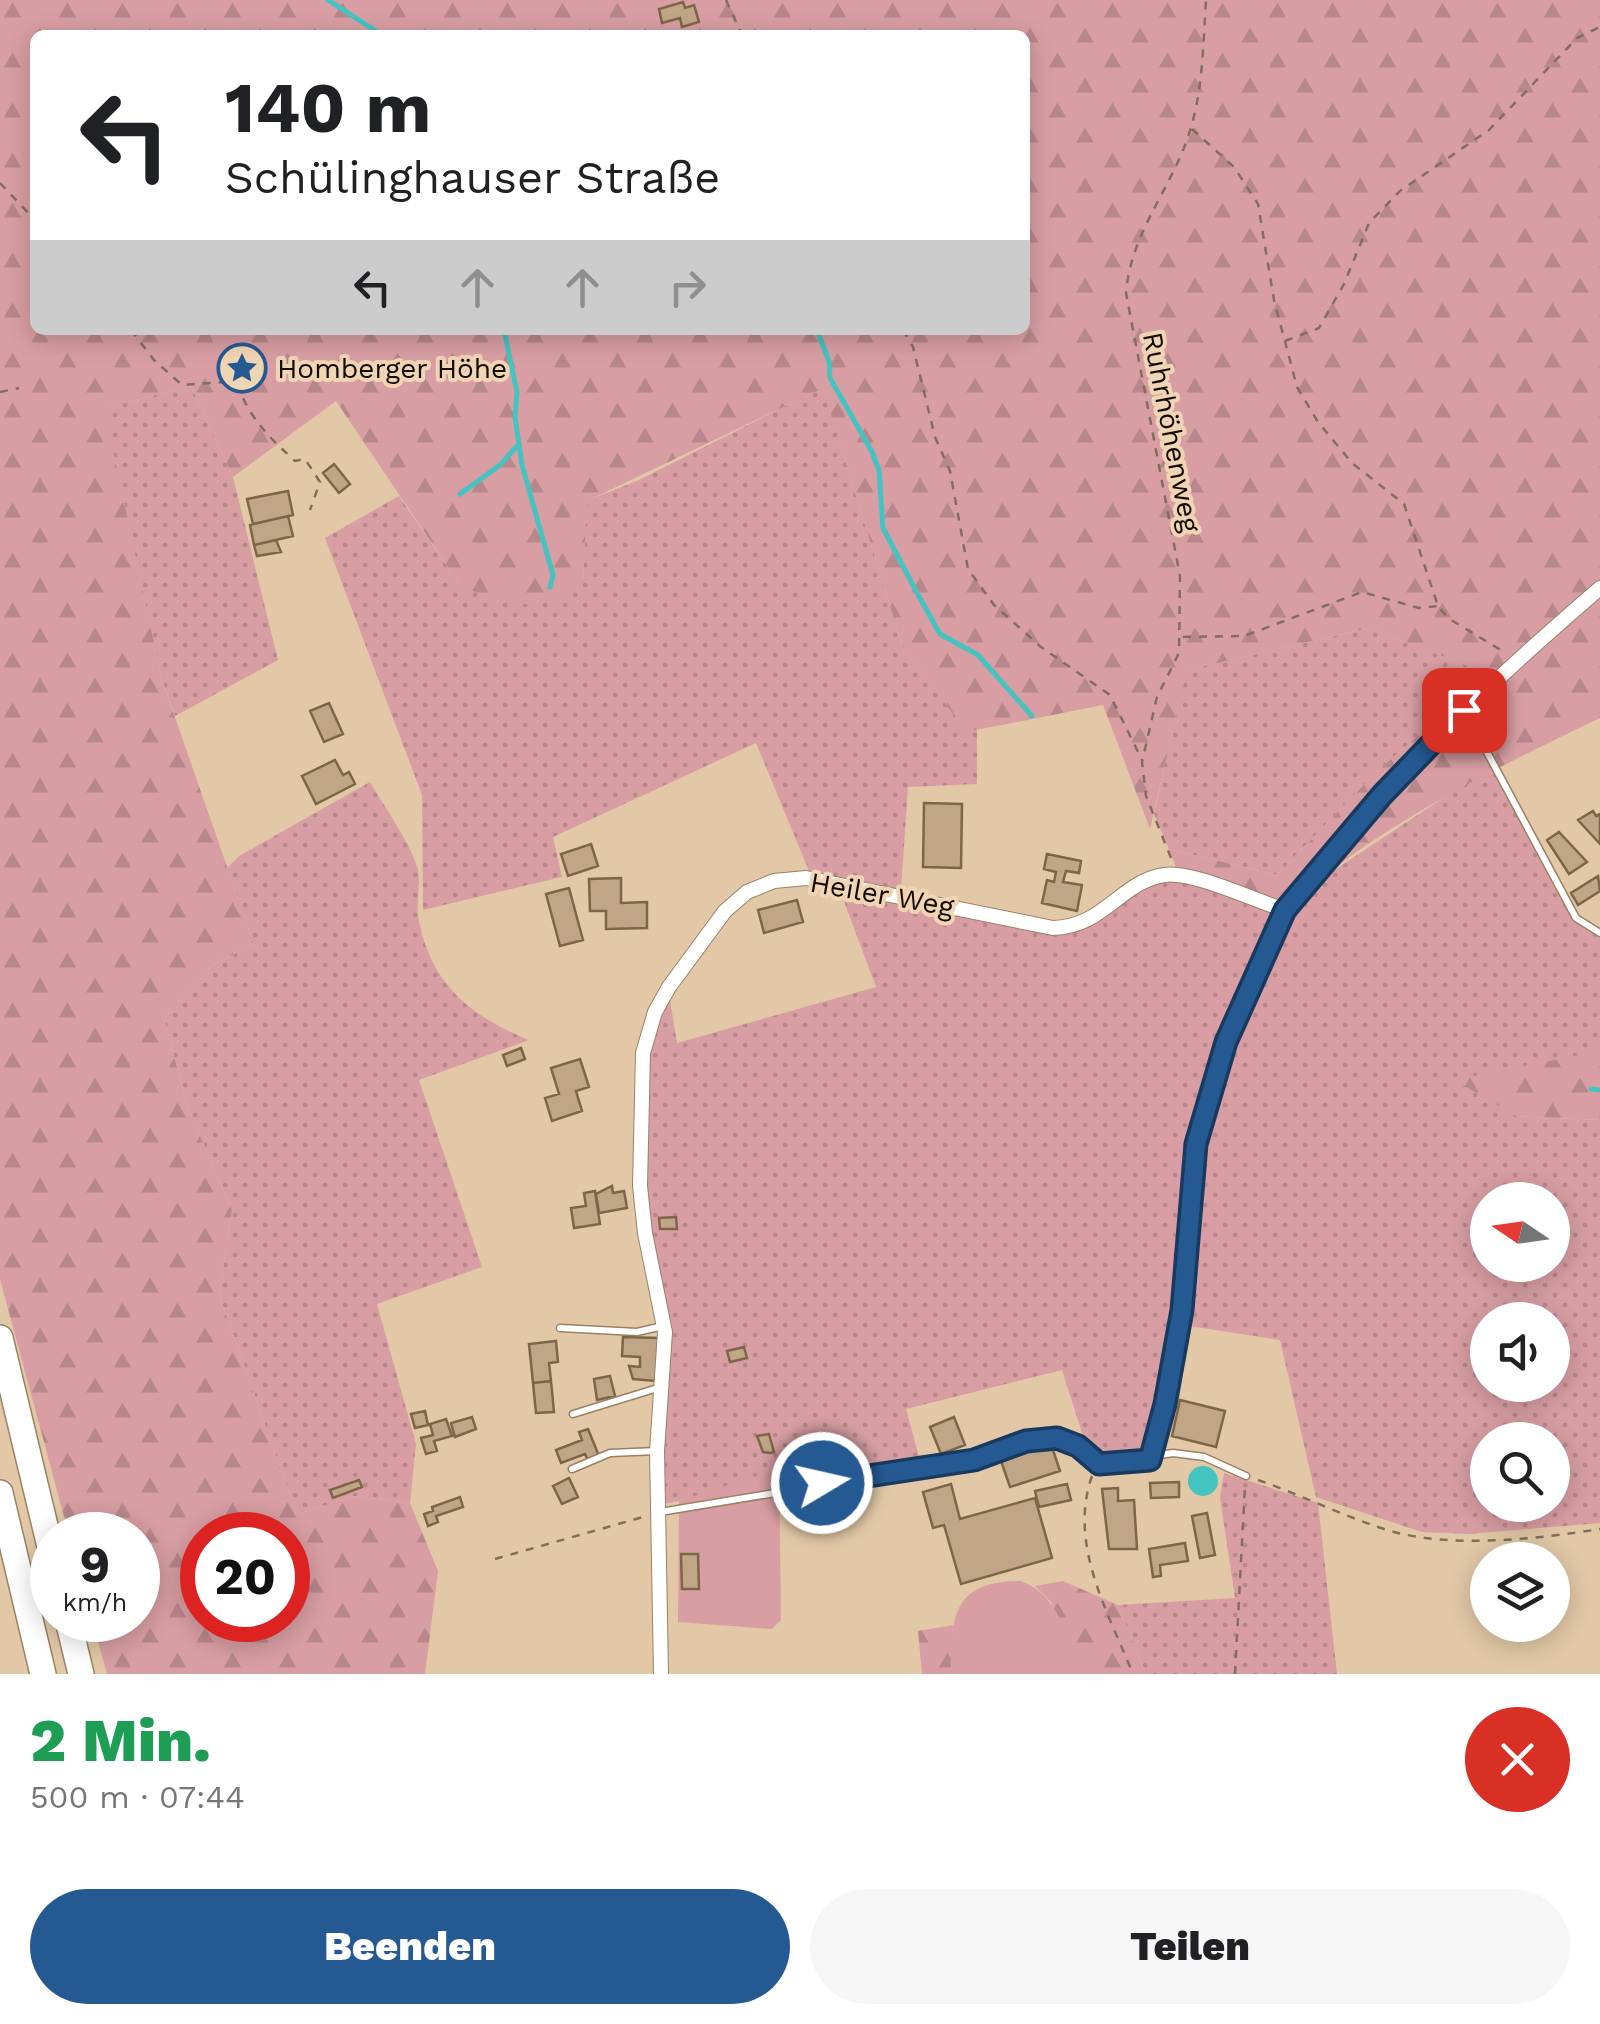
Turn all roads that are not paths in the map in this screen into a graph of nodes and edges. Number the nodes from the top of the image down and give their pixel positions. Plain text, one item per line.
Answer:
1 (1600, 588) edge
2 (1464, 710) junction
3 (1285, 910) junction
4 (1600, 932) edge
5 (664, 1326) junction
6 (560, 1328) dead end
7 (0, 1338) edge
8 (662, 1387) junction
9 (573, 1414) dead end
10 (657, 1450) junction
11 (1150, 1460) junction
12 (572, 1469) dead end
13 (1246, 1476) road end
14 (0, 1494) edge
15 (660, 1508) junction
16 (42, 1512) edge
17 (73, 1642) edge
18 (44, 1674) edge
19 (81, 1674) edge
20 (662, 1674) edge

1 - 2 street
2 - 3 street
2 - 4 lane
3 - 5 street, Heiler Weg
3 - 11 lane
5 - 6 lane
5 - 8 street, Heiler Weg
7 - 16 highway
8 - 9 lane
8 - 10 street, Heiler Weg
10 - 12 lane
10 - 15 street, Heiler Weg
11 - 13 lane
11 - 15 lane
14 - 18 highway
15 - 20 street, Heiler Weg
17 - 19 highway

